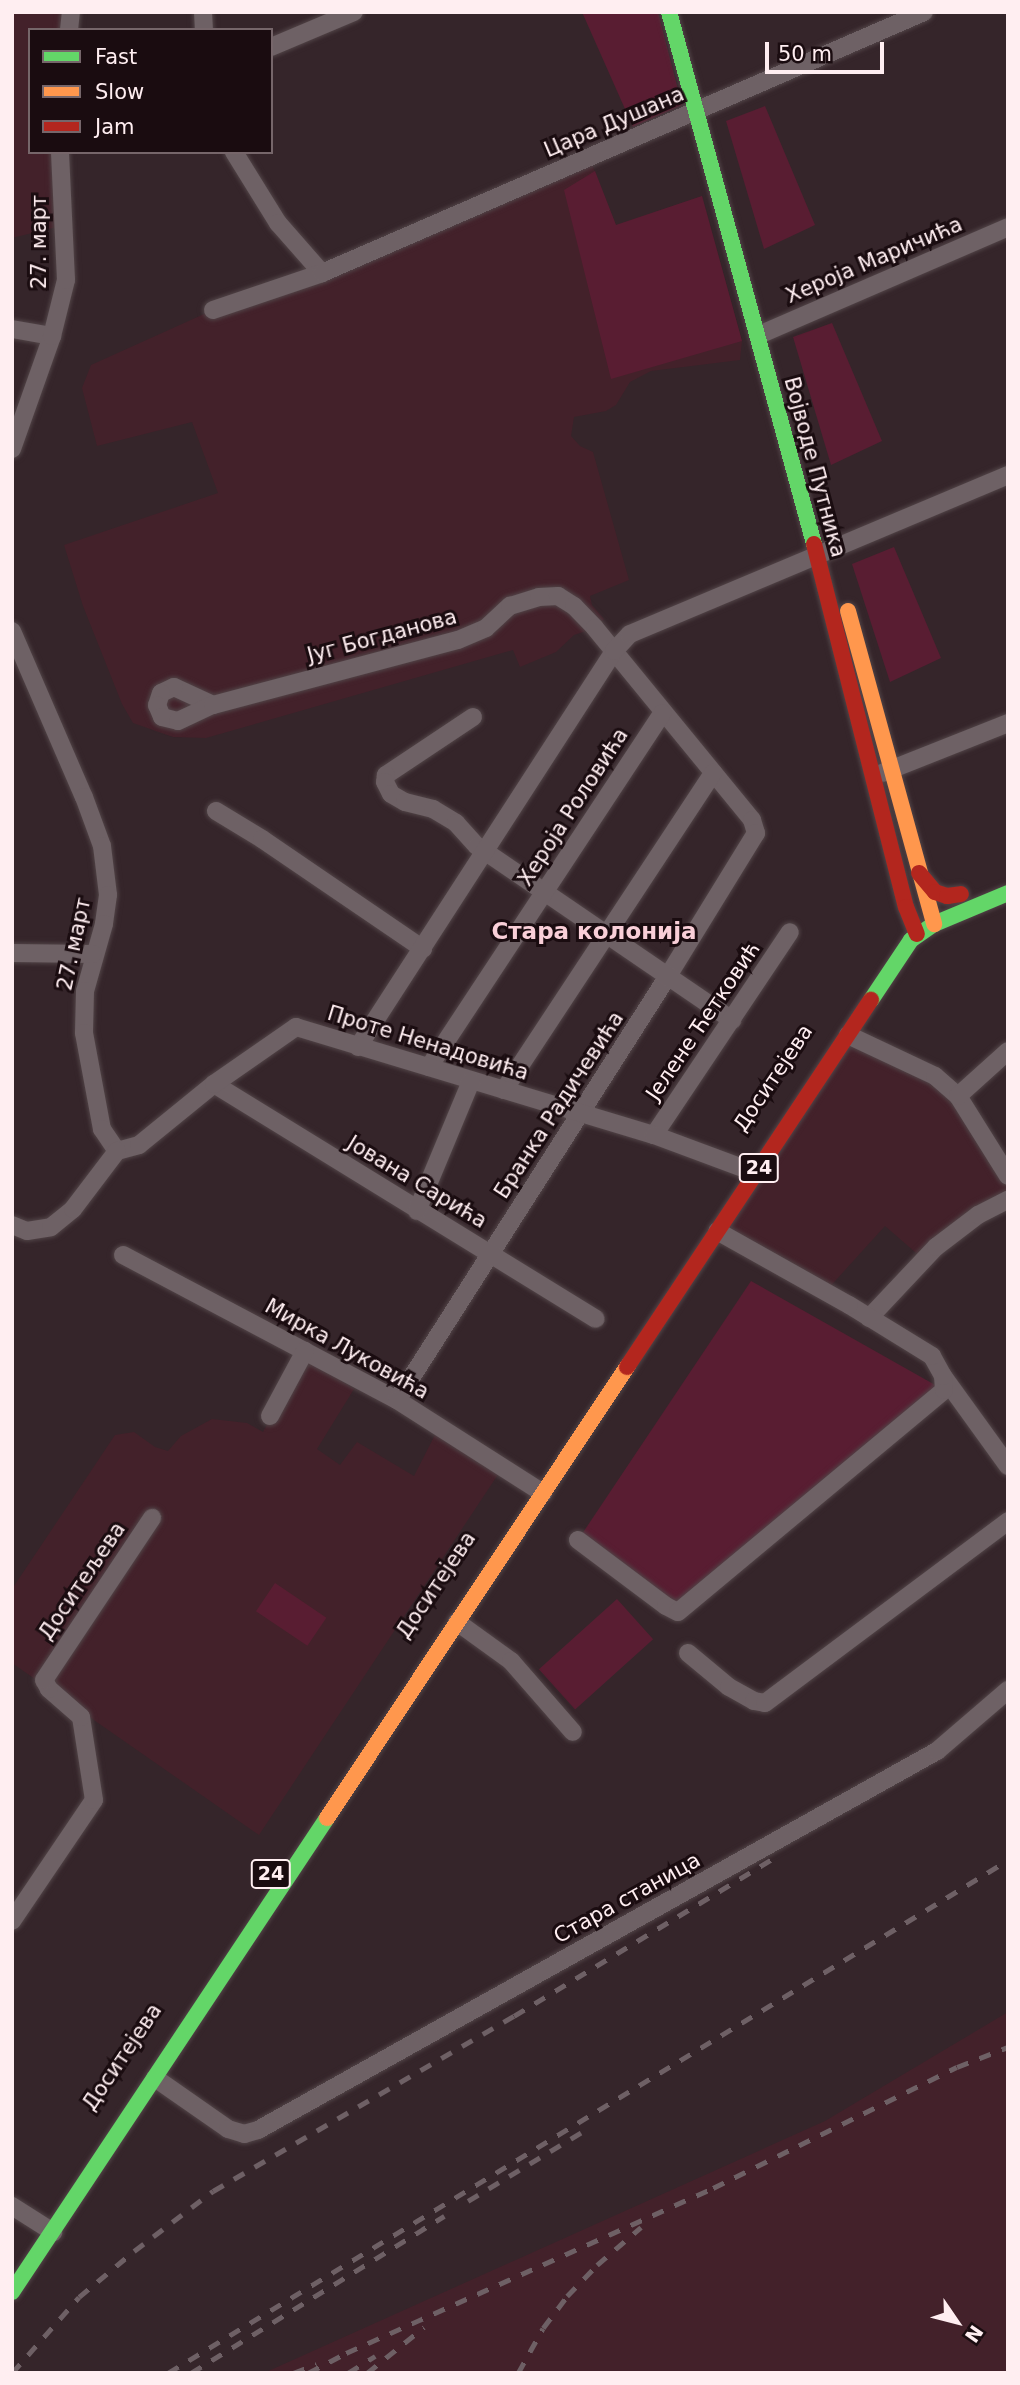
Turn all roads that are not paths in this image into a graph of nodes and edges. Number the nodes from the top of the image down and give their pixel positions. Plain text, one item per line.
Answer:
1 (354, 12) edge
2 (668, 12) edge
3 (686, 12) edge
4 (924, 12) edge
5 (273, 46) edge
6 (707, 100) junction
7 (60, 154) edge
8 (234, 154) edge
9 (1008, 227) edge
10 (322, 273) junction
11 (768, 308) dead end
12 (213, 310) dead end
13 (12, 329) edge
14 (766, 332) junction
15 (52, 336) junction
16 (779, 349) dead end
17 (797, 419) dead end
18 (12, 449) edge
19 (1008, 475) edge
20 (824, 551) junction
21 (12, 631) edge
22 (614, 651) junction
23 (213, 705) dead end
24 (662, 713) junction
25 (472, 717) dead end
26 (1008, 723) edge
27 (893, 769) junction
28 (713, 773) junction
29 (872, 776) junction
30 (216, 811) dead end
31 (756, 833) joint
32 (485, 851) junction
33 (918, 872) junction
34 (900, 887) junction
35 (545, 892) junction
36 (1008, 893) edge
37 (932, 916) junction
38 (914, 927) junction
39 (790, 932) dead end
40 (897, 932) junction
41 (608, 935) junction
42 (423, 950) junction
43 (12, 953) edge
44 (93, 954) junction
45 (668, 976) junction
46 (732, 1020) junction
47 (848, 1035) junction
48 (358, 1046) junction
49 (1008, 1051) edge
50 (429, 1067) junction
51 (471, 1081) junction
52 (214, 1084) junction
53 (504, 1090) junction
54 (958, 1096) junction
55 (580, 1113) junction
56 (654, 1135) junction
57 (117, 1151) junction
58 (749, 1170) junction
59 (1008, 1176) edge
60 (1008, 1200) edge
61 (417, 1211) junction
62 (12, 1225) edge
63 (717, 1231) junction
64 (491, 1254) junction
65 (123, 1255) dead end
66 (664, 1296) junction
67 (869, 1318) junction
68 (596, 1319) dead end
69 (305, 1351) junction
70 (943, 1376) junction
71 (397, 1400) junction
72 (270, 1416) dead end
73 (1008, 1466) edge
74 (537, 1489) junction
75 (152, 1518) dead end
76 (1008, 1521) edge
77 (578, 1540) dead end
78 (457, 1622) junction
79 (688, 1653) dead end
80 (1008, 1690) edge
81 (573, 1732) dead end
82 (12, 1921) edge
83 (155, 2078) junction
84 (12, 2206) edge
85 (46, 2227) junction
86 (12, 2263) edge
87 (12, 2292) edge

1 - 5 street
2 - 6 main road, Војводе Путника
3 - 6 main road, Војводе Путника
4 - 6 street, Цара Душана
6 - 10 street, Цара Душана
6 - 14 main road, Војводе Путника
7 - 15 street, 27. март
8 - 10 street
9 - 14 street, Хероја Маричића
10 - 12 street, Цара Душана
11 - 14 main road, Војводе Путника
13 - 15 street
14 - 16 main road, Војводе Путника
14 - 20 main road, Војводе Путника
15 - 18 street, 27. март
17 - 20 main road, Војводе Путника
19 - 20 street
20 - 22 street
20 - 27 main road, Војводе Путника
20 - 29 main road, Војводе Путника
21 - 44 street, 27. март
22 - 23 street, Југ Богданова
22 - 24 street, Југ Богданова
22 - 32 street
24 - 28 street, Југ Богданова
24 - 35 street, Хероја Роловића
25 - 32 street
26 - 27 street
27 - 29 street
27 - 33 main road, Војводе Путника
28 - 31 street, Југ Богданова
28 - 41 street
29 - 34 main road, Војводе Путника
30 - 42 street
31 - 45 street, Бранка Радичевића
32 - 35 street
32 - 42 street
33 - 37 main road, Војводе Путника
33 - 37 main road, 24
34 - 38 main road, Војводе Путника
34 - 40 main road
35 - 41 street
35 - 50 street, Хероја Роловића
36 - 37 main road, 24
37 - 38 main road, 24
38 - 40 main road, 24
38 - 47 main road, Доситејева / 24
39 - 46 street, Јелене Ћетковић
40 - 58 main road, Доситејева / 24
41 - 45 street
41 - 53 street
42 - 48 street
43 - 44 street
44 - 57 street, 27. март
45 - 46 street
45 - 55 street, Бранка Радичевића
46 - 56 street, Јелене Ћетковић
47 - 54 street, Доситејева
47 - 58 main road, Доситејева / 24
48 - 50 street, Проте Ненадовића
48 - 52 street, Проте Ненадовића
49 - 54 street
50 - 51 street, Проте Ненадовића
51 - 53 street, Проте Ненадовића
51 - 61 street
52 - 57 street, Проте Ненадовића
52 - 61 street, Јована Сарића
53 - 55 street, Проте Ненадовића
54 - 59 street, Доситејева
55 - 56 street, Проте Ненадовића
55 - 64 street, Бранка Радичевића
56 - 58 street, Проте Ненадовића
57 - 62 street
58 - 63 main road, Доситејева / 24
58 - 66 main road, Доситејева / 24
60 - 67 street
61 - 64 street, Јована Сарића
63 - 66 main road, Доситејева / 24
63 - 67 street
64 - 68 street, Јована Сарића
64 - 71 street, Бранка Радичевића
65 - 69 street, Мирка Луковића
66 - 74 main road, Доситејева / 24
67 - 70 street
69 - 71 street, Мирка Луковића
69 - 72 street
70 - 73 street
70 - 77 street
71 - 74 street, Мирка Луковића
74 - 78 main road, Доситејева / 24
74 - 85 main road, Доситејева / 24
75 - 82 street, Доситељева
76 - 79 street
78 - 81 street
78 - 83 main road, Доситејева / 24
80 - 83 street, Стара станица
83 - 85 main road, Доситејева / 24
84 - 85 street
85 - 86 main road, Доситејева / 24
85 - 87 main road, Доситејева / 24

